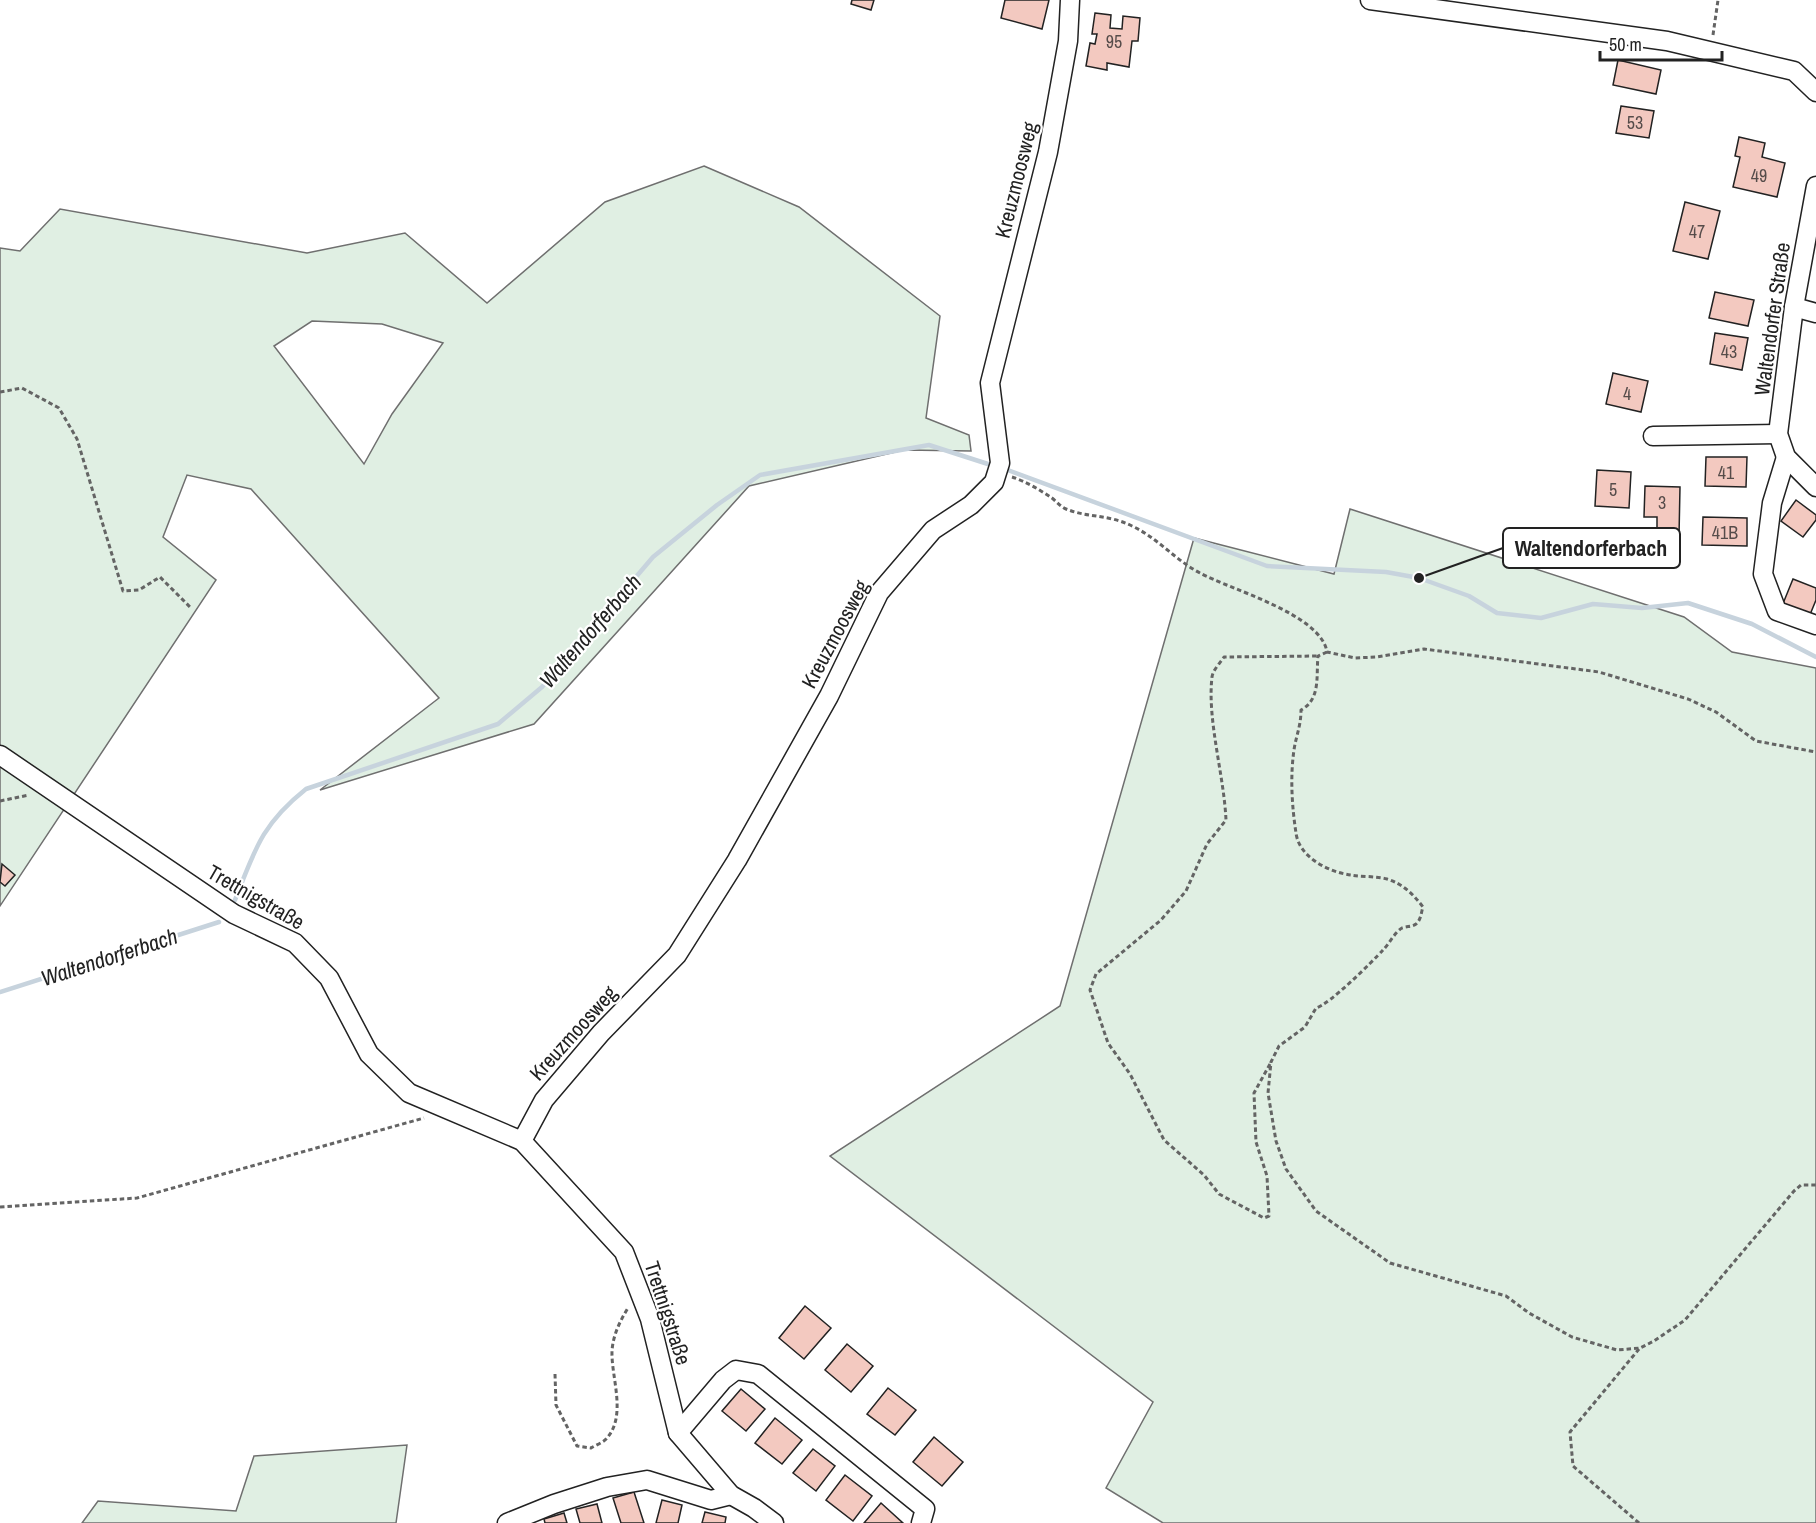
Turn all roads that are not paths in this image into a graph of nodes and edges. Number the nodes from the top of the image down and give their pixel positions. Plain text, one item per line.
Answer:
1 (1070, 0) edge
2 (1370, 0) edge
3 (1816, 92) edge
4 (1816, 186) edge
5 (1794, 307) junction
6 (1816, 313) edge
7 (1778, 434) junction
8 (1653, 436) dead end
9 (1786, 457) junction
10 (1816, 487) edge
11 (1816, 625) edge
12 (0, 755) edge
13 (522, 1141) junction
14 (678, 1433) junction
15 (731, 1495) junction
16 (507, 1523) edge
17 (774, 1523) edge
18 (921, 1523) edge

1 - 13 street, Kreuzmoosweg
2 - 3 street
4 - 5 street, Waltendorfer Straße
5 - 6 street
5 - 7 street, Waltendorfer Straße
7 - 8 street
7 - 9 street, Waltendorfer Straße
9 - 10 street, Waltendorfer Straße
9 - 11 street
12 - 13 street, Trettnigstraße
13 - 14 street, Trettnigstraße
14 - 15 street, Trettnigstraße
14 - 18 street
15 - 16 street
15 - 17 street, Trettnigstraße

